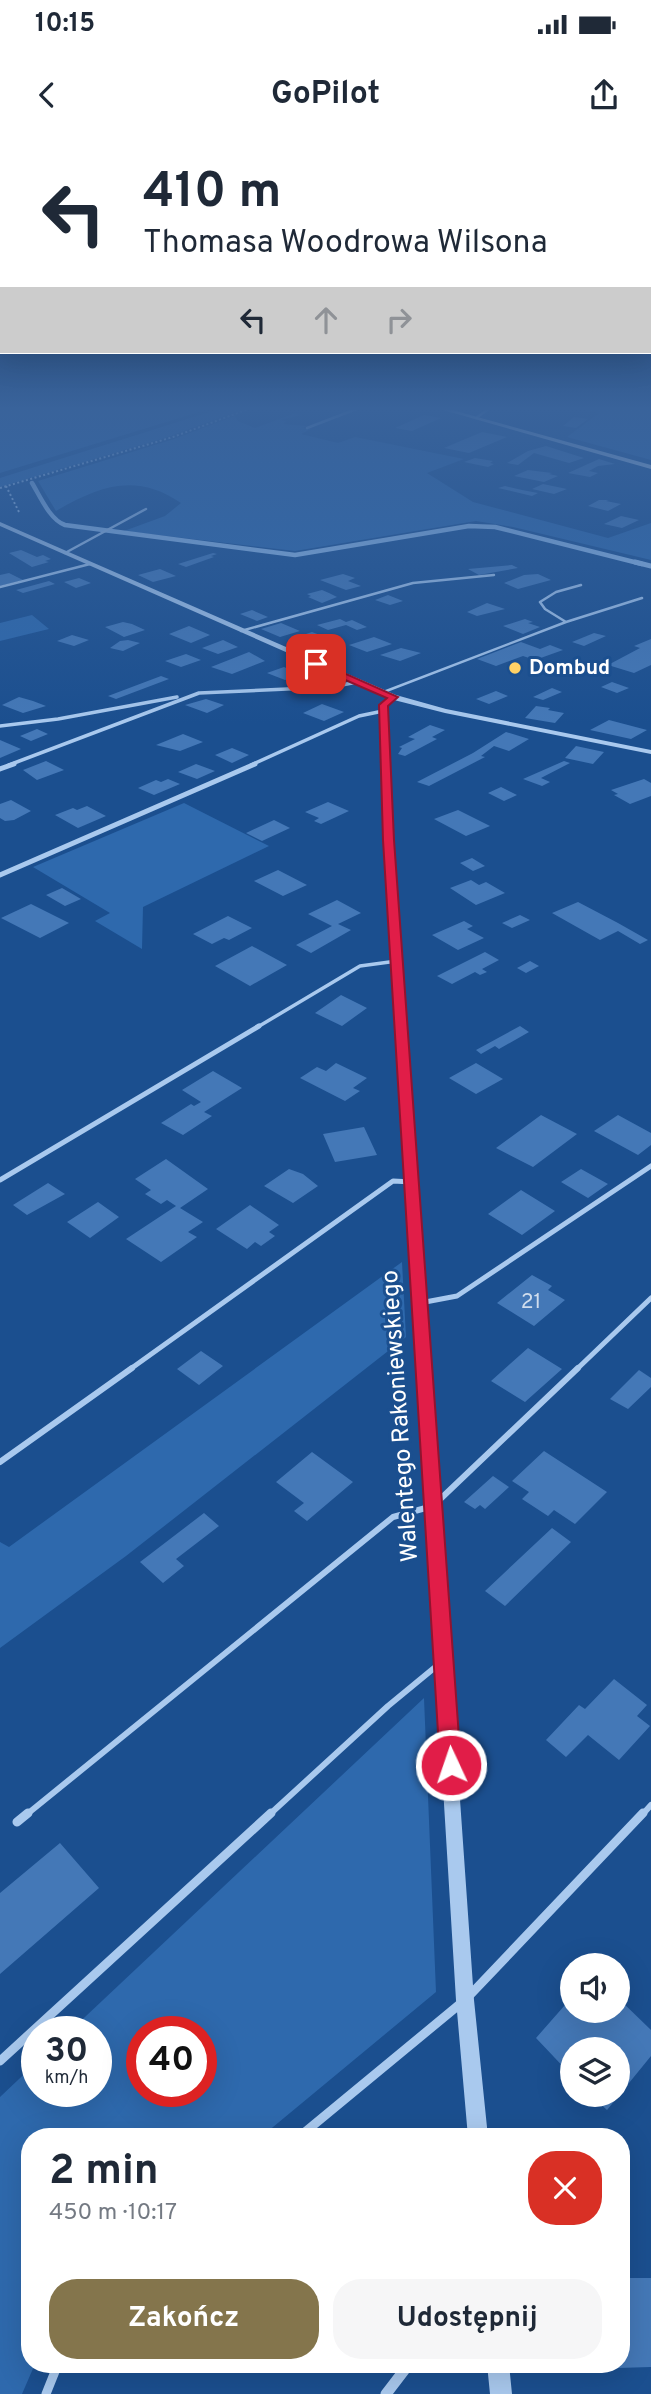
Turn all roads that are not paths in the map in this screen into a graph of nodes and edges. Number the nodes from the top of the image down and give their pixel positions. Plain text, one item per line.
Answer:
1 (139, 513) edge
2 (0, 524) edge
3 (65, 553) junction
4 (90, 564) junction
5 (494, 575) dead end
6 (581, 585) dead end
7 (0, 587) edge
8 (642, 598) dead end
9 (566, 622) junction
10 (242, 631) junction
11 (357, 682) junction
12 (199, 693) junction
13 (387, 695) junction
14 (383, 711) junction
15 (0, 726) edge
16 (651, 752) edge
17 (0, 769) edge
18 (0, 875) edge
19 (397, 961) junction
20 (651, 1166) edge
21 (0, 1180) edge
22 (412, 1182) junction
23 (651, 1298) edge
24 (420, 1303) junction
25 (0, 1462) edge
26 (433, 1506) junction
27 (444, 1660) junction
28 (651, 1805) edge
29 (17, 1822) dead end
30 (465, 2000) junction
31 (0, 2061) edge
32 (310, 2128) edge
33 (477, 2128) edge
34 (54, 2373) edge
35 (400, 2373) edge
36 (499, 2373) edge
37 (46, 2394) edge
38 (386, 2394) edge
39 (501, 2394) edge

1 - 3 lane
2 - 3 street
3 - 4 street
4 - 7 lane
4 - 10 street
5 - 10 lane
6 - 9 lane
8 - 9 lane
9 - 13 lane
10 - 11 street
11 - 12 street
11 - 13 street
12 - 15 street
12 - 17 street
13 - 14 street
13 - 16 street
14 - 18 street
14 - 19 street, Walentego Rakoniewskiego
19 - 21 lane
19 - 22 street, Walentego Rakoniewskiego
20 - 24 lane
22 - 24 street, Walentego Rakoniewskiego
22 - 25 lane
23 - 26 lane
24 - 26 street, Walentego Rakoniewskiego
26 - 27 street, Walentego Rakoniewskiego
26 - 29 lane
27 - 30 street, Walentego Rakoniewskiego
27 - 31 lane
28 - 30 lane
30 - 32 lane
30 - 33 street, Walentego Rakoniewskiego
34 - 37 lane
35 - 38 street
36 - 39 street

